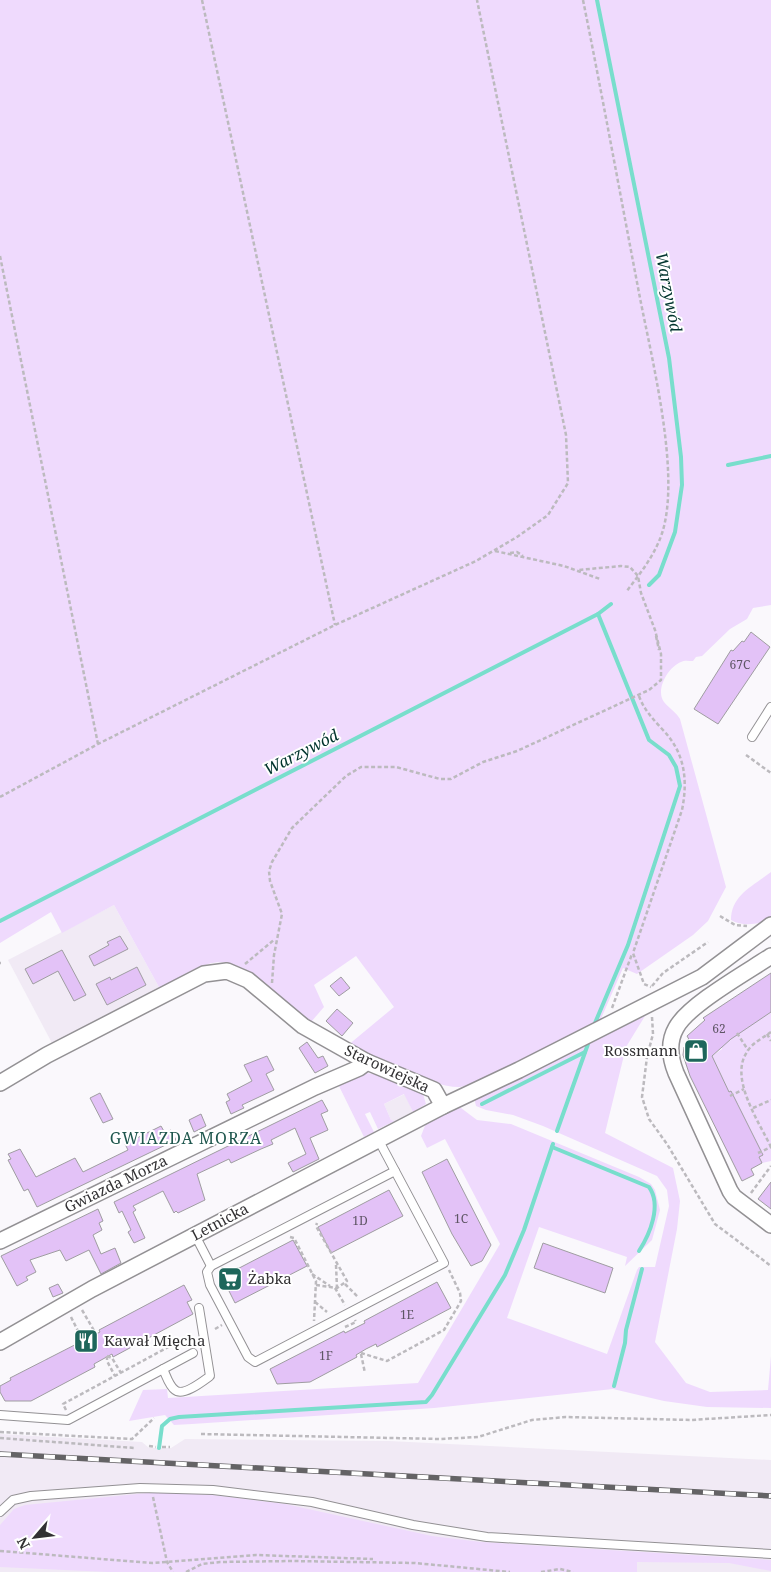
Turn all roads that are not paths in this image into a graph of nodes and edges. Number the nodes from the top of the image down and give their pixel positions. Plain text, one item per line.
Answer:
1 (771, 707) edge
2 (752, 737) dead end
3 (767, 928) edge
4 (771, 956) edge
5 (367, 1062) junction
6 (0, 1083) edge
7 (443, 1106) junction
8 (378, 1139) junction
9 (395, 1171) junction
10 (771, 1225) edge
11 (195, 1235) junction
12 (0, 1241) edge
13 (211, 1266) junction
14 (200, 1308) dead end
15 (0, 1342) edge
16 (193, 1353) dead end
17 (162, 1369) junction
18 (0, 1414) edge
19 (0, 1512) edge
20 (771, 1554) edge

1 - 2 lane
3 - 7 street, Starowiejska
4 - 10 street
5 - 6 street, Starowiejska
5 - 7 street, Starowiejska
5 - 12 street, Gwiazda Morza
7 - 8 street, Letnicka
8 - 9 lane
8 - 11 street, Letnicka
9 - 13 lane
9 - 13 lane
11 - 13 lane
11 - 15 street, Letnicka
14 - 17 lane
16 - 17 lane
17 - 18 lane
19 - 20 lane

